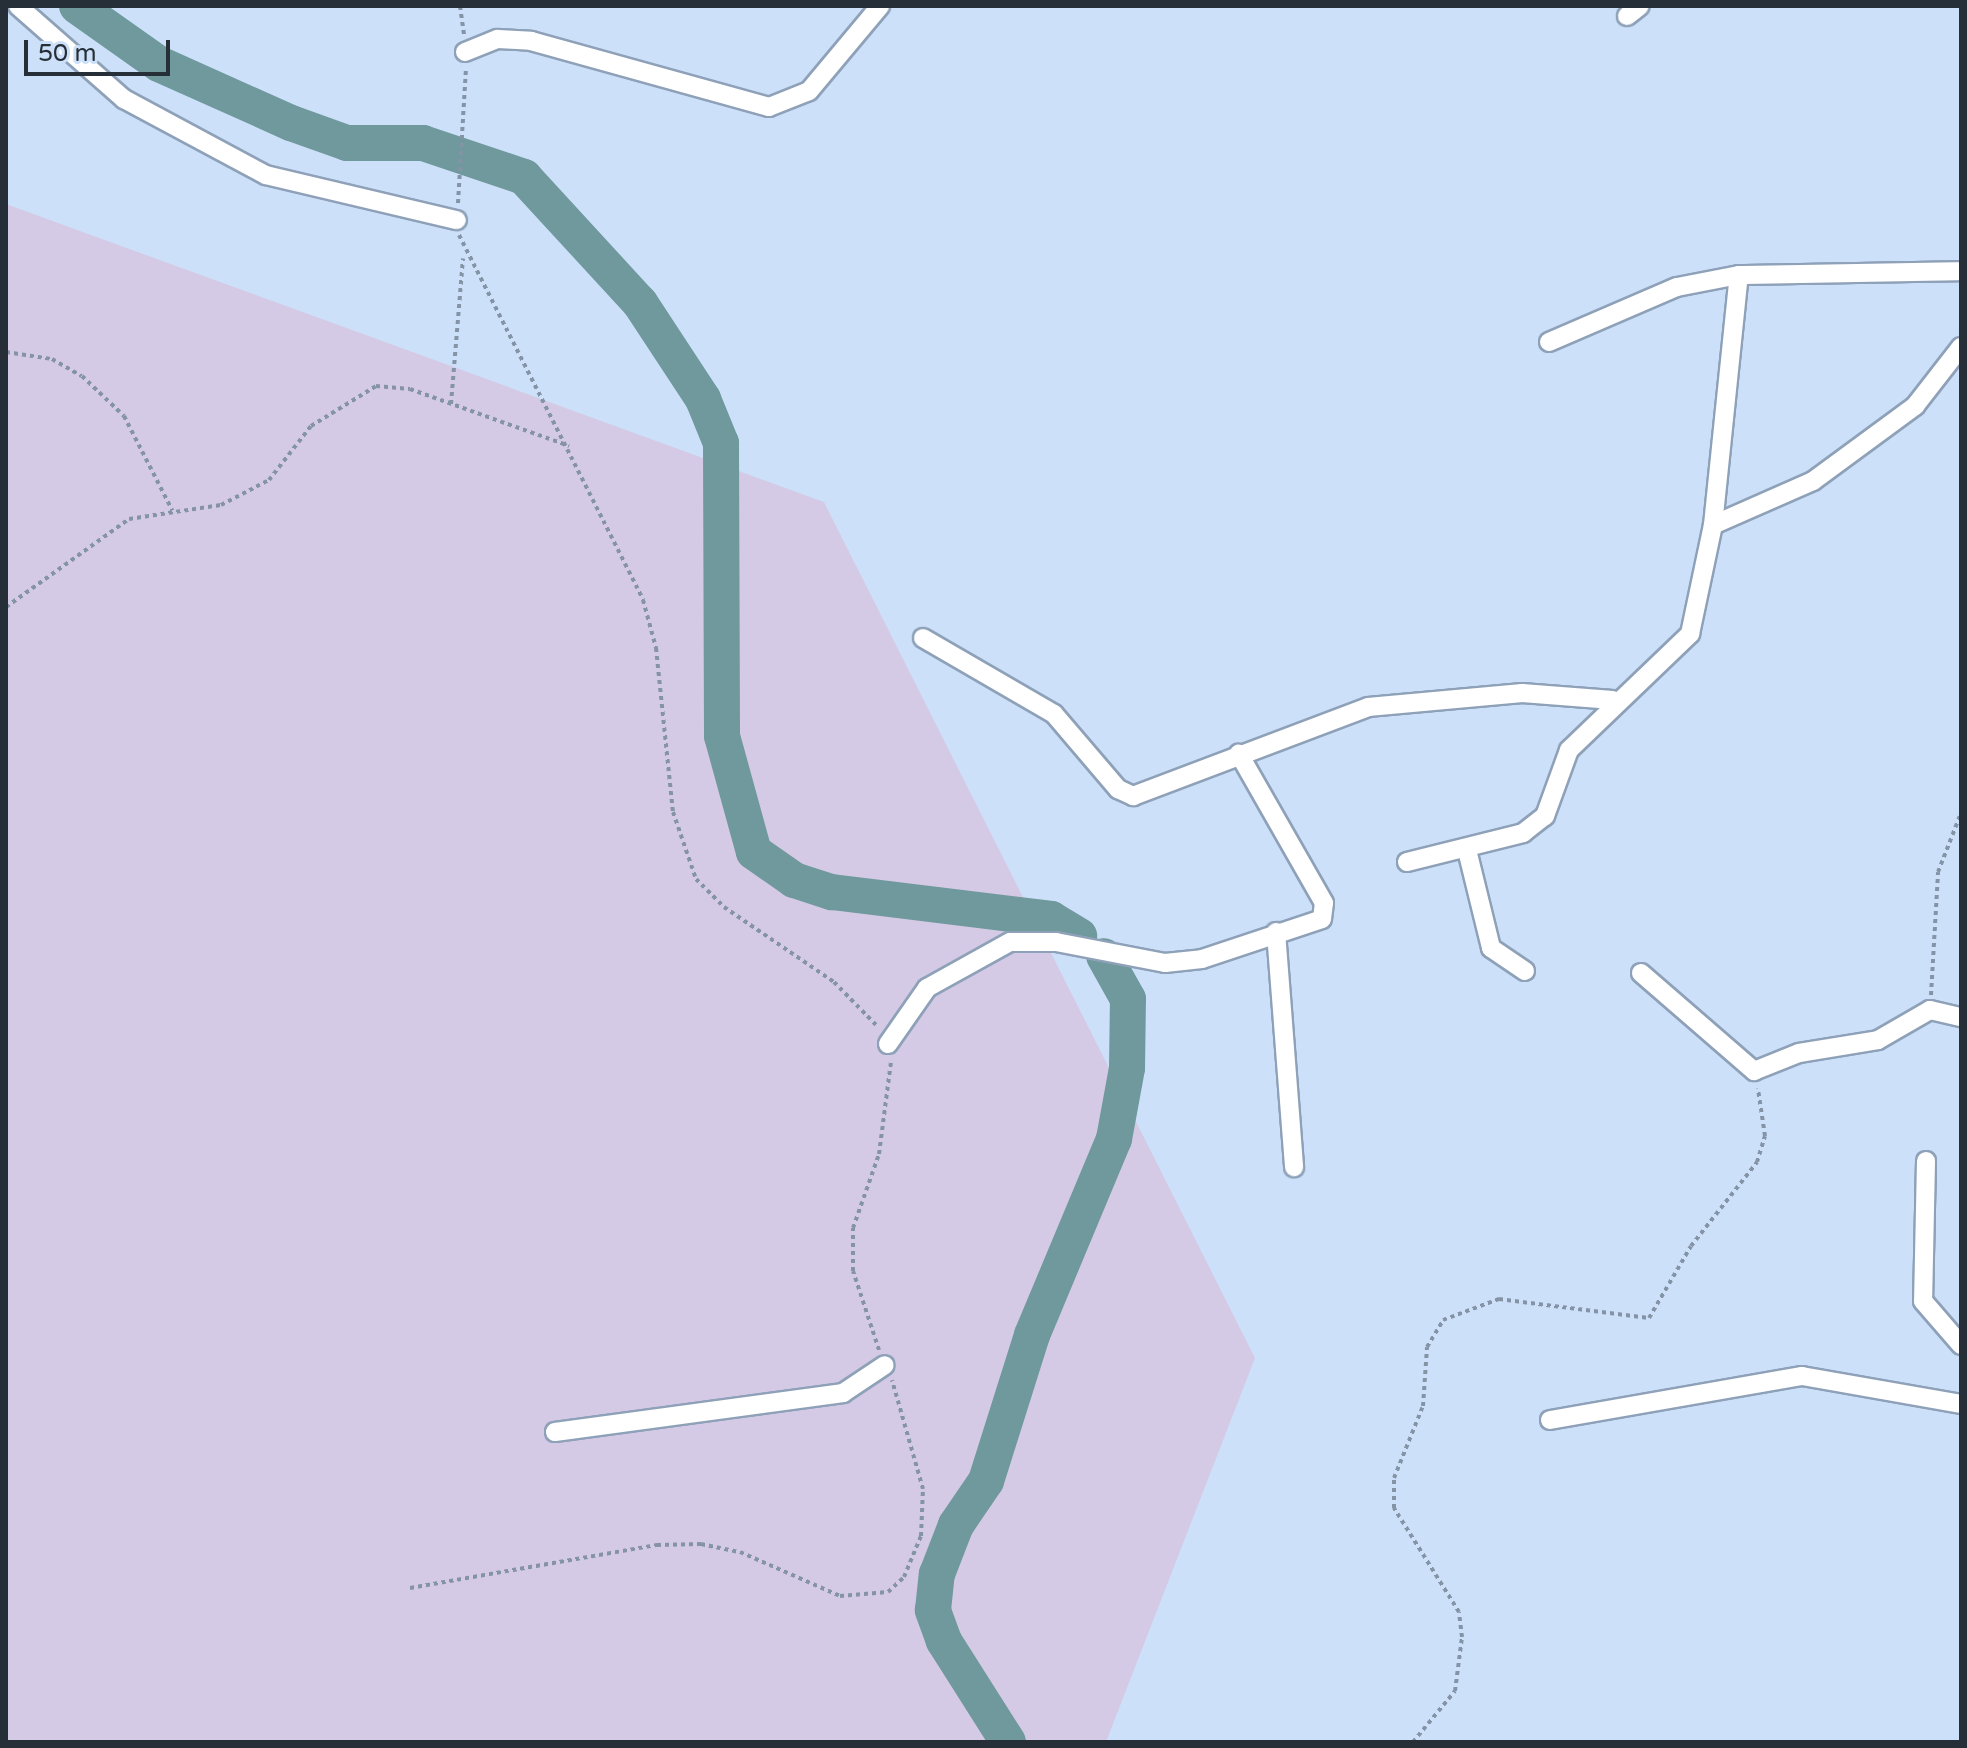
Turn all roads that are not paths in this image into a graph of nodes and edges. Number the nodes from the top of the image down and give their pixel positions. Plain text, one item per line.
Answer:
1 (18, 6) edge
2 (880, 6) edge
3 (465, 52) dead end
4 (457, 220) road end
5 (1961, 271) edge
6 (1739, 275) junction
7 (1549, 342) dead end
8 (1961, 347) edge
9 (1713, 525) junction
10 (923, 638) dead end
11 (1613, 700) junction
12 (1239, 754) junction
13 (1467, 850) junction
14 (1407, 862) dead end
15 (1276, 932) junction
16 (1525, 971) dead end
17 (1641, 973) dead end
18 (1961, 1017) edge
19 (888, 1044) road end
20 (1926, 1161) dead end
21 (1294, 1167) dead end
22 (1961, 1345) edge
23 (885, 1365) road end
24 (1961, 1404) edge
25 (1550, 1420) dead end
26 (555, 1432) dead end

1 - 4 street
2 - 3 street
5 - 6 street
6 - 7 street
6 - 9 street
8 - 9 street
9 - 11 street
10 - 12 street
11 - 12 street
11 - 13 street
12 - 15 street
13 - 14 street
13 - 16 street
15 - 19 street
15 - 21 street
17 - 18 street
20 - 22 street
23 - 26 street
24 - 25 street

